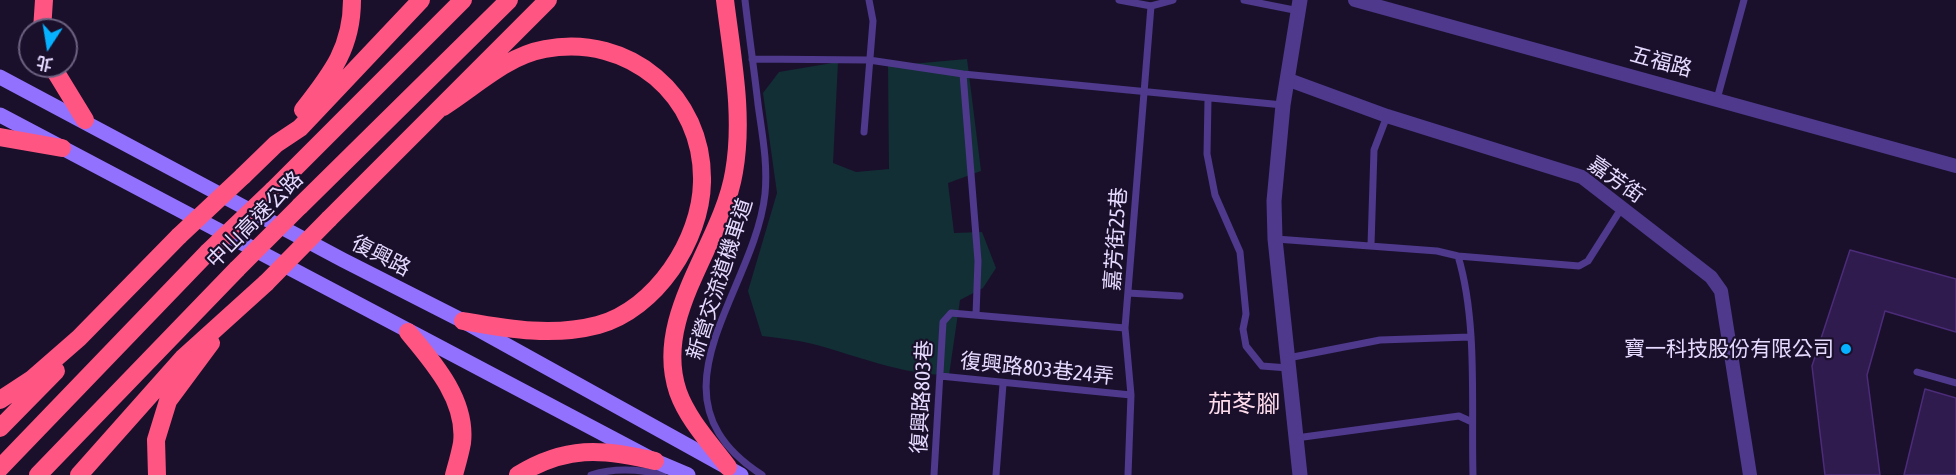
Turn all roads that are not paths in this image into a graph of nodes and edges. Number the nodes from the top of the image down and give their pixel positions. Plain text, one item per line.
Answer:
1 (44, 0) edge
2 (352, 0) edge
3 (421, 0) edge
4 (464, 0) edge
5 (509, 0) edge
6 (548, 0) edge
7 (725, 0) edge
8 (745, 0) edge
9 (869, 0) edge
10 (1119, 0) edge
11 (1173, 0) edge
12 (1244, 0) edge
13 (1355, 0) edge
14 (1744, 0) edge
15 (1300, 5) edge
16 (1151, 6) junction
17 (43, 18) edge
18 (752, 59) junction
19 (869, 60) junction
20 (963, 74) junction
21 (0, 77) edge
22 (59, 78) edge
23 (1289, 80) junction
24 (1146, 93) junction
25 (1208, 99) junction
26 (1717, 99) junction
27 (1283, 105) junction
28 (443, 107) junction
29 (0, 115) edge
30 (1387, 116) junction
31 (85, 120) junction
32 (864, 132) dead end
33 (0, 137) edge
34 (276, 144) junction
35 (62, 148) junction
36 (1956, 166) edge
37 (1621, 209) junction
38 (1275, 239) junction
39 (1371, 246) junction
40 (1458, 256) junction
41 (1128, 293) junction
42 (1180, 296) dead end
43 (232, 315) junction
44 (976, 315) junction
45 (463, 321) junction
46 (1125, 328) junction
47 (408, 332) junction
48 (1470, 337) junction
49 (79, 338) junction
50 (1287, 363) junction
51 (1917, 372) dead end
52 (940, 376) junction
53 (1956, 383) edge
54 (1003, 384) junction
55 (1131, 395) junction
56 (0, 400) edge
57 (1472, 422) junction
58 (0, 428) edge
59 (1296, 438) junction
60 (0, 468) edge
61 (659, 468) edge
62 (735, 471) edge
63 (38, 475) edge
64 (79, 475) edge
65 (157, 475) edge
66 (454, 475) edge
67 (518, 475) edge
68 (591, 475) edge
69 (688, 475) edge
70 (762, 475) edge
71 (934, 475) edge
72 (996, 475) edge
73 (1128, 475) edge
74 (1300, 475) edge
75 (1473, 475) edge
76 (1750, 475) edge

1 - 17 highway
2 - 34 highway
3 - 34 highway
4 - 60 highway, 中山高速公路, bridge
5 - 63 highway, 中山高速公路, bridge
6 - 28 highway
7 - 62 highway
8 - 18 lane, 新營交流道機車道
9 - 19 lane
10 - 16 lane
11 - 16 lane
12 - 15 lane
13 - 26 street, 五福路
14 - 26 lane
15 - 23 street
16 - 24 lane, 嘉芳街25巷
18 - 19 lane
18 - 70 lane, 新營交流道機車道
19 - 20 lane
19 - 32 lane
20 - 24 lane
20 - 44 lane
21 - 31 main road, 復興路
22 - 31 highway
23 - 27 street
23 - 30 street, 嘉芳街
24 - 25 lane
24 - 41 lane, 嘉芳街25巷
25 - 27 lane
25 - 50 lane
26 - 36 street, 五福路
27 - 38 street
28 - 43 highway, bridge
28 - 45 highway
29 - 35 main road
30 - 37 street, 嘉芳街
30 - 39 lane
31 - 45 main road, 復興路
33 - 35 highway
34 - 49 highway, bridge
35 - 47 main road
37 - 40 lane
37 - 76 street, 嘉芳街
38 - 39 lane
38 - 50 street
39 - 40 lane
40 - 48 lane
41 - 42 lane
41 - 46 lane, 嘉芳街25巷
43 - 64 highway
43 - 65 highway
44 - 46 lane
44 - 52 lane, 復興路803巷
45 - 62 main road, 復興路
46 - 55 lane, 嘉芳街25巷
47 - 61 main road
47 - 66 highway
48 - 50 lane
48 - 57 lane
49 - 56 highway
49 - 58 highway
50 - 59 street
51 - 53 lane
52 - 54 lane, 復興路803巷24弄
52 - 71 lane, 復興路803巷
54 - 55 lane, 復興路803巷24弄
54 - 72 lane
55 - 73 lane, 嘉芳街25巷
57 - 59 lane
57 - 75 lane
59 - 74 street
61 - 67 highway
61 - 68 lane
61 - 69 main road

